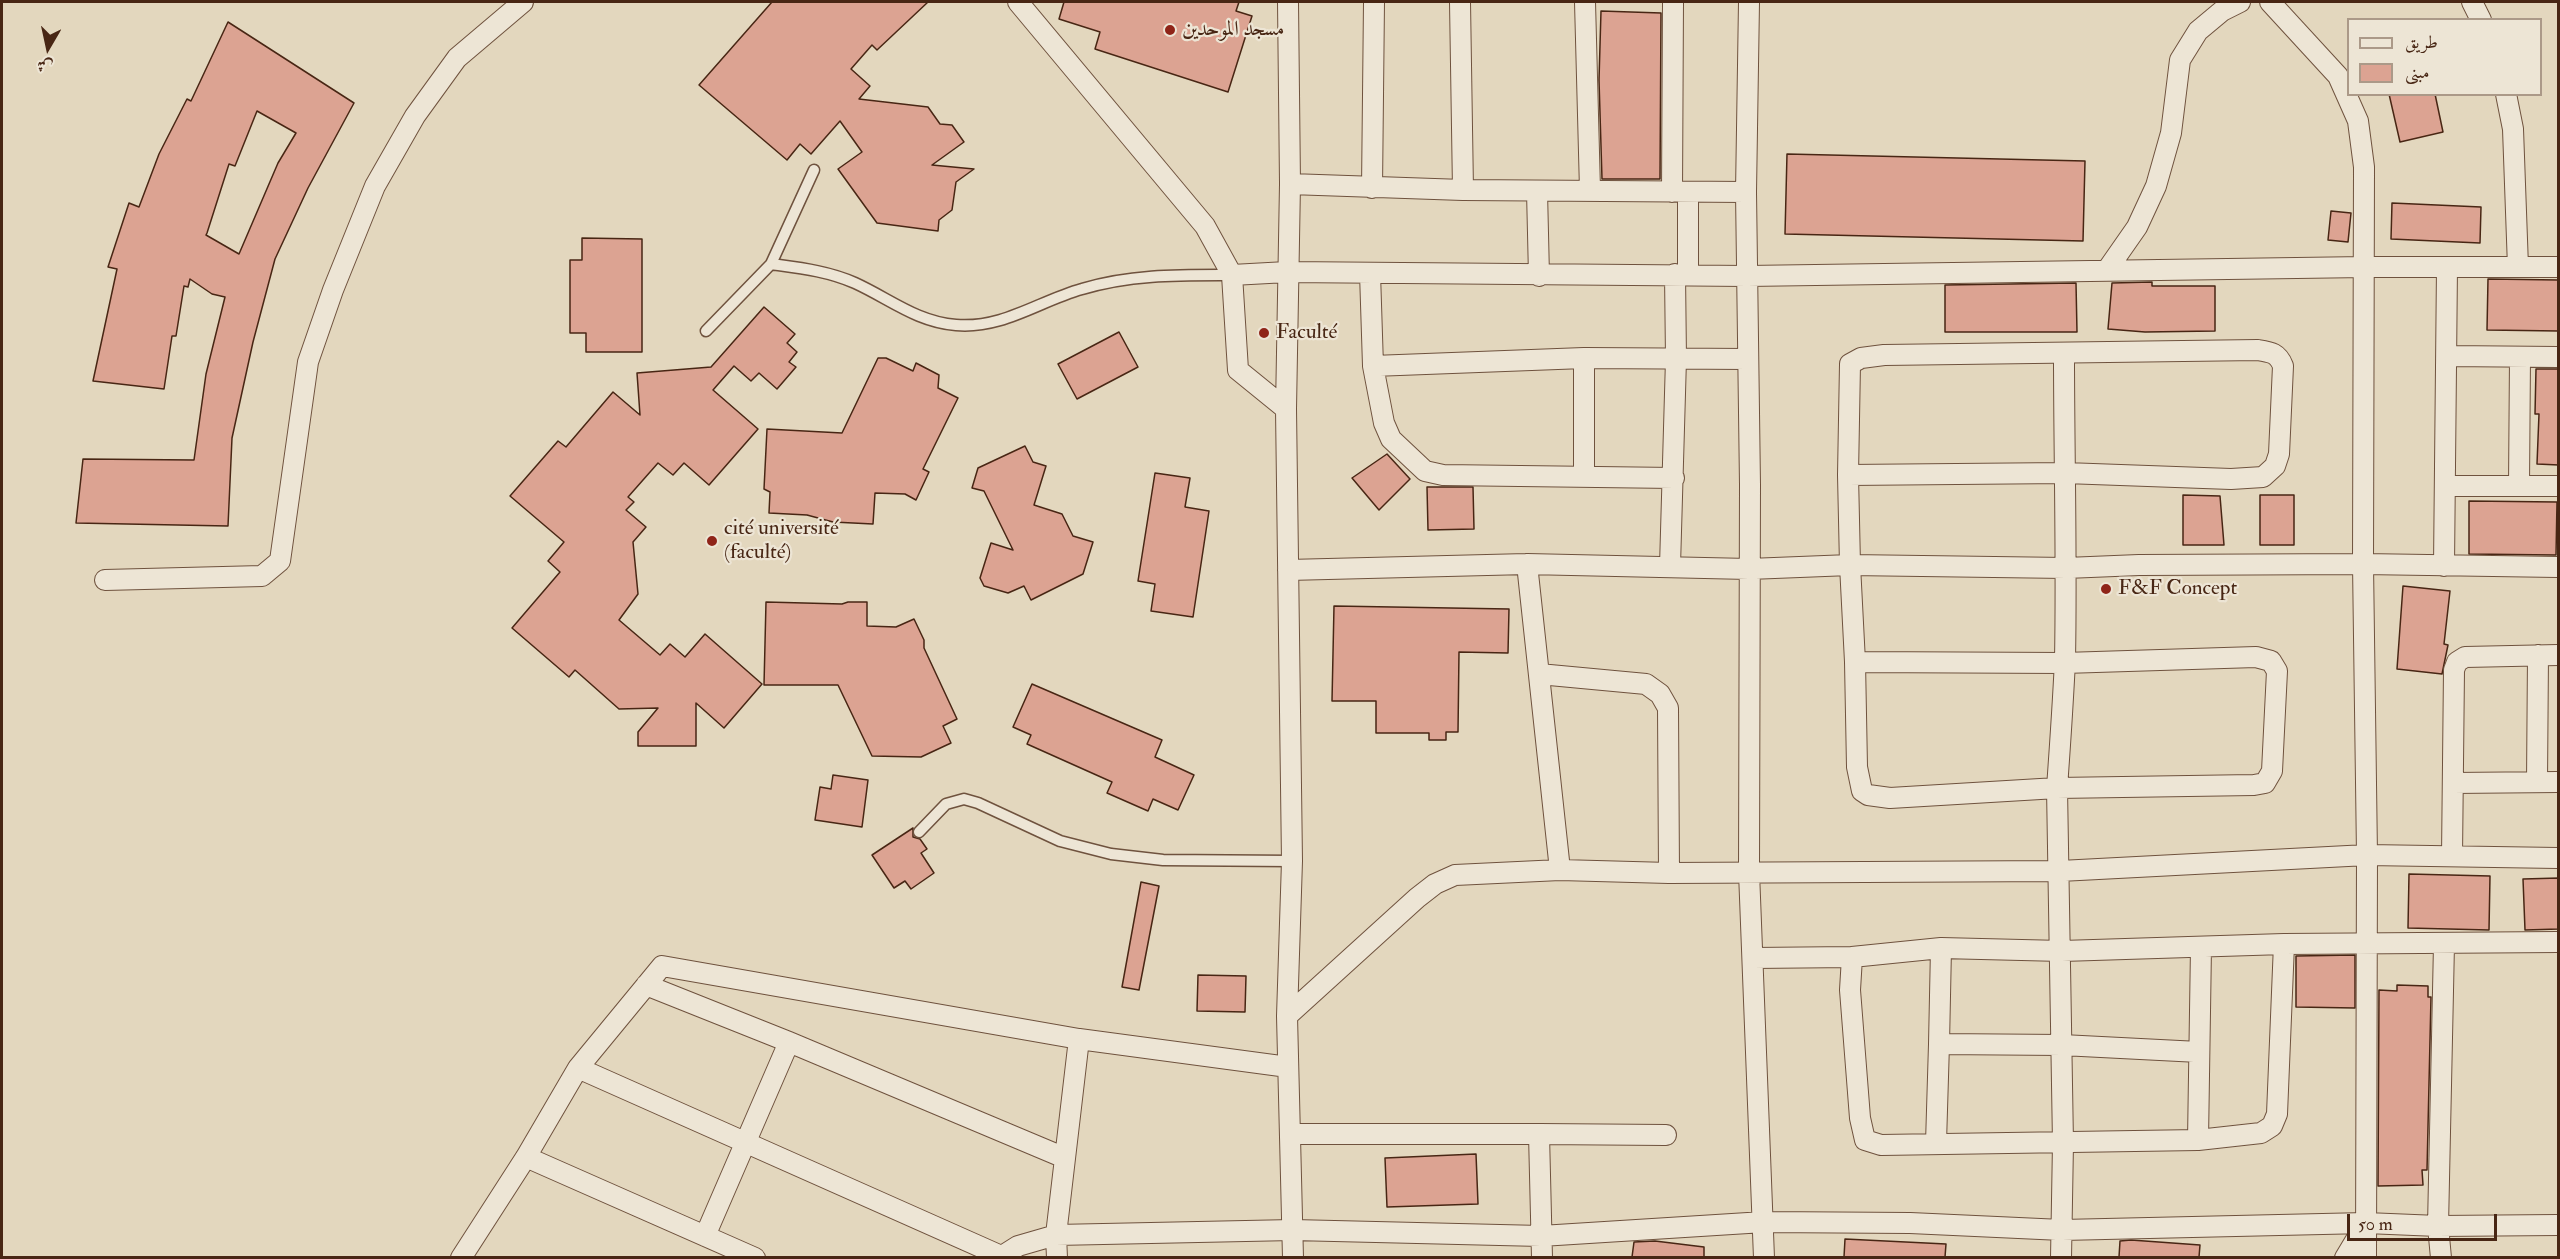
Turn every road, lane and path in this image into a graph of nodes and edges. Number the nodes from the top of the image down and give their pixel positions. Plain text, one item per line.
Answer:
1 (523, 2) edge
2 (1018, 2) edge
3 (1288, 2) edge
4 (1374, 2) edge
5 (1460, 2) edge
6 (1585, 2) edge
7 (1673, 2) edge
8 (1749, 2) edge
9 (2240, 2) edge
10 (2270, 2) edge
11 (2472, 2) edge
12 (2480, 18) edge
13 (2506, 96) edge
14 (814, 170) dead end
15 (1290, 184) junction
16 (1372, 188) junction
17 (1463, 190) junction
18 (1590, 190) junction
19 (1537, 191) junction
20 (1680, 192) junction
21 (1746, 192) junction
22 (771, 264) junction
23 (2365, 267) junction
24 (2447, 267) junction
25 (2518, 267) junction
26 (2559, 267) edge
27 (2107, 270) junction
28 (1287, 272) junction
29 (1370, 273) junction
30 (1681, 274) junction
31 (1232, 275) junction
32 (1539, 276) junction
33 (1747, 276) junction
34 (706, 331) dead end
35 (2064, 353) junction
36 (2447, 356) junction
37 (2520, 357) junction
38 (2559, 357) edge
39 (1584, 358) junction
40 (1676, 358) junction
41 (1748, 359) junction
42 (1373, 366) junction
43 (1286, 409) junction
44 (2064, 473) junction
45 (1848, 475) junction
46 (1584, 477) junction
47 (1674, 478) junction
48 (2445, 486) junction
49 (2519, 486) junction
50 (2559, 486) edge
51 (1527, 564) junction
52 (2363, 564) junction
53 (1850, 565) junction
54 (1670, 566) junction
55 (2444, 566) junction
56 (2559, 567) edge
57 (2066, 568) junction
58 (1749, 569) junction
59 (1288, 570) junction
60 (105, 580) dead end
61 (2559, 655) edge
62 (2538, 656) junction
63 (1855, 662) junction
64 (2064, 663) junction
65 (1539, 674) junction
66 (2537, 782) junction
67 (2559, 782) edge
68 (2453, 783) junction
69 (2057, 788) junction
70 (920, 832) dead end
71 (2367, 855) junction
72 (2452, 856) junction
73 (2559, 858) edge
74 (1292, 861) junction
75 (1560, 870) junction
76 (2060, 871) junction
77 (1749, 872) junction
78 (1669, 873) junction
79 (2559, 942) edge
80 (2284, 944) junction
81 (2366, 944) junction
82 (2444, 944) junction
83 (2200, 947) junction
84 (1941, 948) junction
85 (2062, 951) junction
86 (1852, 957) junction
87 (1753, 958) junction
88 (646, 985) junction
89 (1287, 1016) junction
90 (1079, 1039) junction
91 (789, 1042) junction
92 (1939, 1044) junction
93 (2062, 1045) junction
94 (2199, 1052) junction
95 (1288, 1067) junction
96 (578, 1068) junction
97 (1291, 1134) junction
98 (1539, 1134) junction
99 (1666, 1135) dead end
100 (2198, 1140) junction
101 (746, 1142) junction
102 (1936, 1143) junction
103 (2063, 1143) junction
104 (526, 1157) junction
105 (1065, 1158) junction
106 (1764, 1222) junction
107 (2366, 1223) junction
108 (2559, 1225) edge
109 (2438, 1226) junction
110 (1293, 1230) junction
111 (2062, 1230) junction
112 (1056, 1235) junction
113 (705, 1236) junction
114 (1541, 1236) junction
115 (461, 1257) edge
116 (755, 1257) edge
117 (1000, 1257) edge
118 (1057, 1257) edge
119 (1293, 1257) edge
120 (1542, 1257) edge
121 (1764, 1257) edge
122 (2061, 1257) edge
123 (2345, 1257) edge
124 (2366, 1257) edge
125 (2441, 1257) edge

1 - 60 street
2 - 31 street
3 - 15 street
4 - 16 street
5 - 17 street
6 - 18 street
7 - 20 street
8 - 21 street
9 - 27 street
10 - 23 street
11 - 12 street
13 - 25 street
14 - 22 lane
15 - 16 street
15 - 28 street
16 - 17 street
17 - 19 street
18 - 19 street
18 - 20 street
19 - 32 street
20 - 21 street
20 - 30 street
21 - 33 street
22 - 31 lane
22 - 34 lane
23 - 24 street
23 - 27 street
23 - 52 street
24 - 25 street
24 - 36 street
25 - 26 street
27 - 33 street
28 - 29 street
28 - 31 street
28 - 43 street
29 - 32 street
29 - 42 street
30 - 32 street
30 - 33 street
30 - 40 street
31 - 43 street
33 - 41 street
35 - 44 street
35 - 44 street
35 - 45 street
36 - 37 street
36 - 48 street
37 - 38 street
37 - 49 street
39 - 40 street
39 - 42 street
39 - 46 street
40 - 41 street
40 - 47 street
41 - 58 street
42 - 46 street
43 - 59 street
44 - 45 street
44 - 57 street
45 - 53 street
46 - 47 street
47 - 54 street
48 - 49 street
48 - 55 street
49 - 50 street
51 - 54 street
51 - 59 street
51 - 65 street
52 - 55 street
52 - 57 street
52 - 71 street
53 - 57 street
53 - 58 street
53 - 63 street
54 - 58 street
55 - 56 street
57 - 64 street
58 - 77 street
59 - 74 street
61 - 62 street
62 - 66 street
62 - 68 street
63 - 64 street
63 - 69 street
64 - 69 street
64 - 69 street
65 - 75 street
65 - 78 street
66 - 67 street
66 - 68 street
68 - 72 street
69 - 76 street
70 - 74 lane
71 - 72 street
71 - 76 street
71 - 81 street
72 - 73 street
74 - 89 street
75 - 78 street
75 - 89 street
76 - 77 street
76 - 85 street
77 - 78 street
77 - 87 street
79 - 82 street
80 - 81 street
80 - 83 street
80 - 100 street
81 - 82 street
81 - 107 street
82 - 109 street
83 - 85 street
83 - 94 street
84 - 85 street
84 - 86 street
84 - 92 street
85 - 93 street
86 - 87 street
86 - 102 street
87 - 106 street
88 - 90 street
88 - 91 street
88 - 96 street
89 - 95 street
90 - 95 street
90 - 105 street
91 - 101 street
91 - 105 street
92 - 93 street
92 - 102 street
93 - 94 street
93 - 103 street
94 - 100 street
95 - 97 street
96 - 101 street
96 - 104 street
97 - 98 street
97 - 110 street
98 - 99 street
98 - 114 street
100 - 103 street
101 - 113 street
101 - 117 street
102 - 103 street
103 - 111 street
104 - 113 street
104 - 115 street
105 - 112 street
106 - 111 street
106 - 114 street
106 - 121 street
107 - 109 street
107 - 111 street
107 - 123 street
107 - 124 street
108 - 109 street
109 - 125 street
110 - 112 street
110 - 114 street
110 - 119 street
111 - 122 street
112 - 117 street
112 - 118 street
113 - 116 street
114 - 120 street

